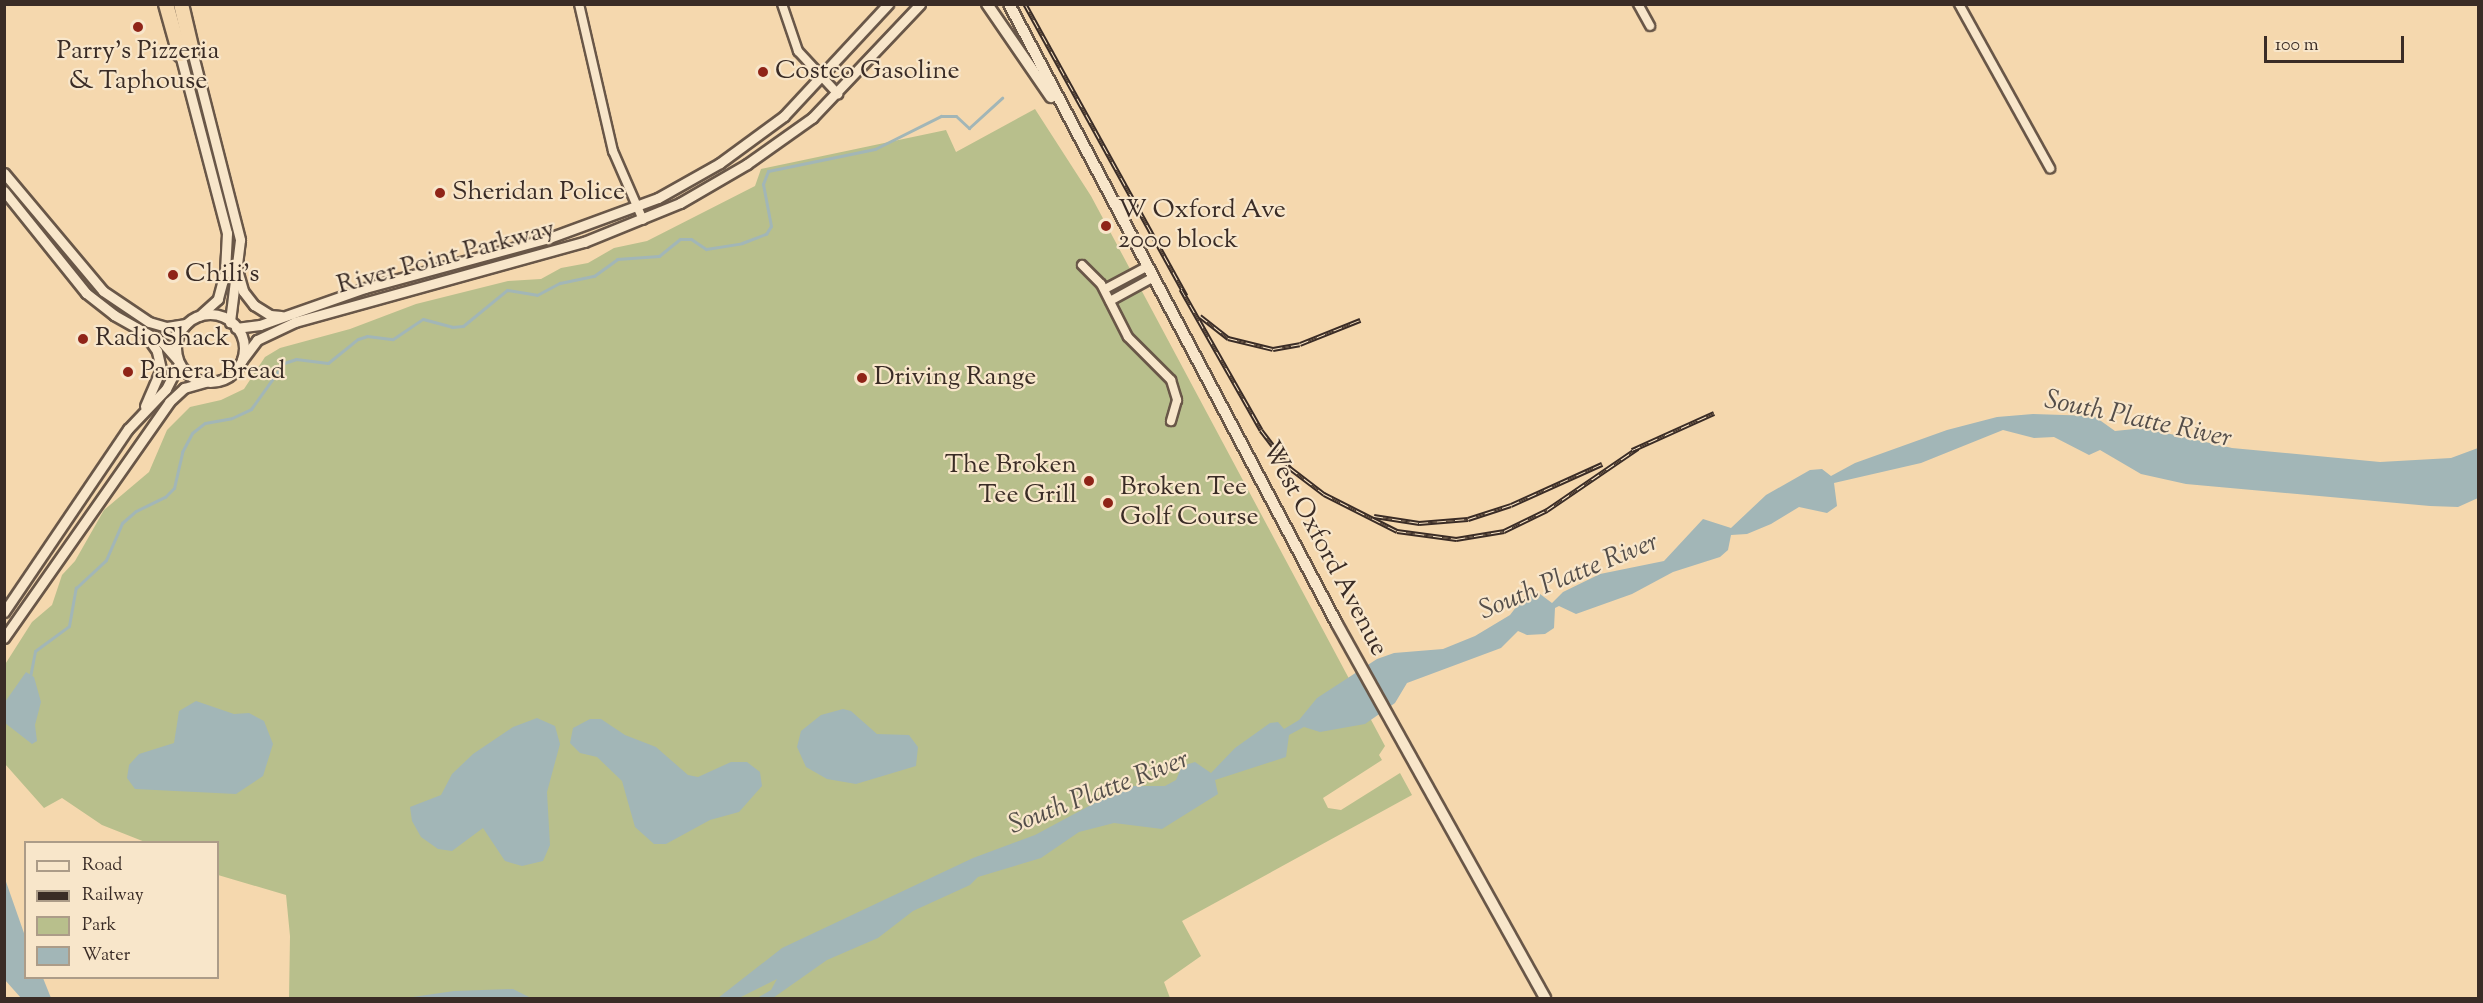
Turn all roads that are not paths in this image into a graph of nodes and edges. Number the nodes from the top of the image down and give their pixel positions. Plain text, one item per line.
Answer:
1 (166, 4) edge
2 (181, 4) edge
3 (579, 4) edge
4 (782, 4) edge
5 (888, 4) edge
6 (920, 4) edge
7 (987, 4) edge
8 (1009, 4) edge
9 (1638, 4) edge
10 (1959, 4) edge
11 (1650, 26) dead end
12 (186, 53) junction
13 (821, 80) junction
14 (838, 94) junction
15 (1067, 119) junction
16 (2050, 168) dead end
17 (4, 173) edge
18 (4, 191) edge
19 (637, 208) junction
20 (643, 220) junction
21 (1082, 266) dead end
22 (1148, 266) junction
23 (237, 271) junction
24 (1154, 277) junction
25 (1105, 289) junction
26 (1110, 301) junction
27 (288, 315) junction
28 (199, 316) junction
29 (186, 324) junction
30 (233, 325) junction
31 (140, 330) junction
32 (242, 360) junction
33 (178, 361) junction
34 (206, 382) junction
35 (135, 421) junction
36 (1171, 421) dead end
37 (4, 612) edge
38 (4, 638) edge
39 (1545, 999) edge

1 - 12 highway
2 - 12 highway
3 - 19 street
4 - 13 street
5 - 13 street, River Point Parkway
6 - 14 street, River Point Parkway
7 - 15 main road, West Oxford Avenue
8 - 15 main road, West Oxford Avenue
9 - 11 street
10 - 16 street
12 - 23 street
12 - 28 street
13 - 14 street
13 - 19 street, River Point Parkway
14 - 20 street, River Point Parkway
15 - 22 main road, West Oxford Avenue
17 - 29 street
18 - 31 street
19 - 20 street
19 - 27 street, River Point Parkway
20 - 32 street, River Point Parkway
21 - 25 street
22 - 24 main road, West Oxford Avenue
22 - 25 street
23 - 27 street
23 - 30 street
24 - 26 street
24 - 39 main road, West Oxford Avenue
25 - 26 street
26 - 36 street
27 - 30 street, River Point Parkway
28 - 29 street
28 - 30 street
29 - 33 street
30 - 32 street
31 - 33 street
31 - 35 street
32 - 34 street
33 - 34 street
33 - 35 street
34 - 38 street
35 - 37 street

